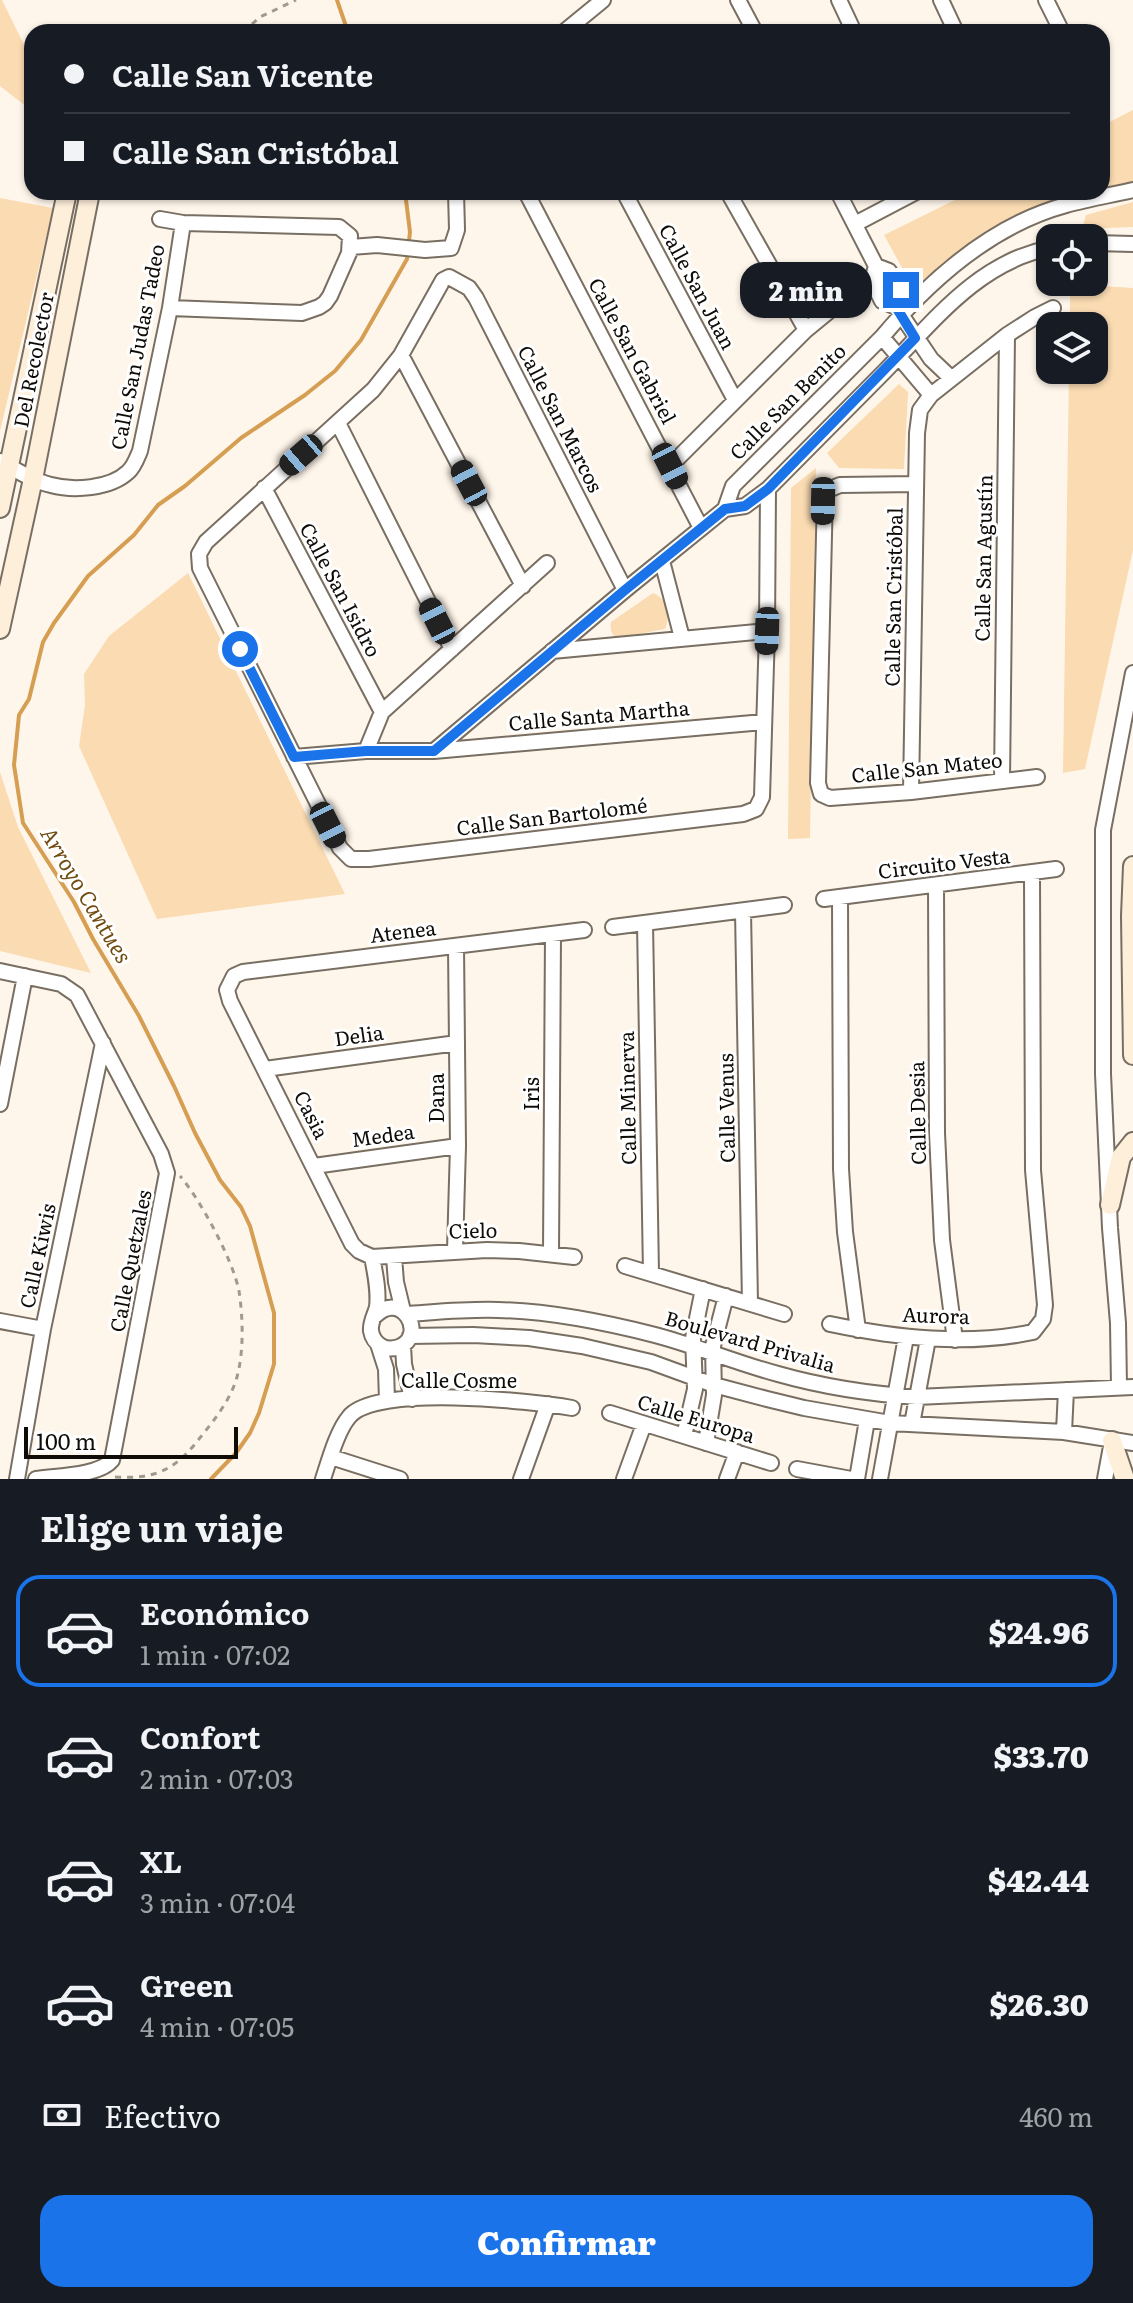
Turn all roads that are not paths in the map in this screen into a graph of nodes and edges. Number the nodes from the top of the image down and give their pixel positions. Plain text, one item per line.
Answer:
1 (603, 0) edge
2 (738, 0) edge
3 (839, 0) edge
4 (941, 0) edge
5 (1046, 0) edge
6 (574, 24) edge
7 (751, 24) edge
8 (850, 24) edge
9 (952, 24) edge
10 (1058, 24) edge
11 (1133, 190) edge
12 (1110, 195) edge
13 (65, 200) edge
14 (88, 200) edge
15 (456, 200) edge
16 (530, 200) edge
17 (628, 200) edge
18 (733, 200) edge
19 (842, 200) edge
20 (901, 200) edge
21 (1088, 200) edge
22 (160, 219) dead end
23 (183, 223) junction
24 (855, 224) junction
25 (1108, 243) edge
26 (1133, 244) edge
27 (351, 247) junction
28 (1036, 252) edge
29 (876, 266) junction
30 (834, 307) dead end
31 (170, 308) junction
32 (1053, 308) dead end
33 (898, 311) junction
34 (806, 330) junction
35 (1007, 335) junction
36 (882, 337) junction
37 (915, 338) junction
38 (401, 355) junction
39 (899, 357) junction
40 (951, 378) junction
41 (928, 399) junction
42 (735, 400) junction
43 (338, 423) junction
44 (5, 464) edge
45 (670, 466) junction
46 (33, 479) junction
47 (916, 484) junction
48 (264, 488) junction
49 (768, 489) junction
50 (0, 508) edge
51 (725, 509) junction
52 (701, 528) junction
53 (662, 561) junction
54 (547, 563) dead end
55 (523, 586) junction
56 (625, 590) junction
57 (3, 599) edge
58 (0, 629) edge
59 (767, 631) junction
60 (682, 638) junction
61 (452, 649) junction
62 (552, 651) junction
63 (1133, 673) edge
64 (382, 712) junction
65 (764, 722) junction
66 (366, 751) junction
67 (434, 751) junction
68 (294, 757) junction
69 (1037, 777) dead end
70 (1002, 781) junction
71 (911, 792) junction
72 (1133, 866) edge
73 (1056, 869) dead end
74 (1032, 873) junction
75 (936, 885) junction
76 (840, 897) junction
77 (824, 899) dead end
78 (784, 905) dead end
79 (743, 911) junction
80 (645, 923) junction
81 (613, 927) dead end
82 (584, 930) dead end
83 (553, 935) junction
84 (456, 946) junction
85 (0, 971) edge
86 (25, 976) junction
87 (230, 981) joint
88 (1133, 1005) edge
89 (1133, 1036) edge
90 (103, 1043) junction
91 (457, 1043) junction
92 (1133, 1055) edge
93 (265, 1069) junction
94 (0, 1104) edge
95 (1133, 1142) edge
96 (458, 1146) junction
97 (314, 1166) junction
98 (1110, 1205) junction
99 (455, 1250) junction
100 (551, 1254) junction
101 (372, 1257) junction
102 (394, 1257) junction
103 (574, 1257) dead end
104 (625, 1266) dead end
105 (651, 1273) junction
106 (703, 1289) junction
107 (726, 1296) junction
108 (750, 1303) junction
109 (404, 1313) junction
110 (784, 1314) dead end
111 (375, 1316) junction
112 (0, 1321) edge
113 (830, 1324) dead end
114 (1039, 1327) joint
115 (43, 1329) junction
116 (858, 1330) junction
117 (906, 1337) junction
118 (928, 1339) junction
119 (406, 1340) junction
120 (955, 1340) junction
121 (378, 1344) junction
122 (693, 1346) junction
123 (712, 1353) junction
124 (695, 1378) junction
125 (714, 1385) junction
126 (1126, 1387) edge
127 (1066, 1390) junction
128 (895, 1395) junction
129 (917, 1397) junction
130 (412, 1399) junction
131 (387, 1401) junction
132 (548, 1404) junction
133 (572, 1408) dead end
134 (610, 1413) dead end
135 (867, 1420) junction
136 (890, 1423) junction
137 (644, 1424) junction
138 (912, 1424) junction
139 (1064, 1432) junction
140 (684, 1436) junction
141 (1112, 1441) junction
142 (706, 1443) junction
143 (1133, 1443) edge
144 (737, 1452) junction
145 (331, 1457) junction
146 (771, 1463) dead end
147 (797, 1469) dead end
148 (829, 1477) edge
149 (17, 1479) edge
150 (36, 1479) edge
151 (323, 1479) edge
152 (400, 1479) edge
153 (521, 1479) edge
154 (624, 1479) edge
155 (727, 1479) edge
156 (851, 1479) edge
157 (857, 1479) edge
158 (880, 1479) edge
159 (1105, 1479) edge
160 (1125, 1479) edge

1 - 6 street
2 - 7 street
3 - 8 street
4 - 9 street
5 - 10 street
11 - 12 street, Calle San Benito
13 - 44 street, Del Recolector
14 - 46 street, Del Recolector
15 - 27 street
16 - 45 street, Calle San Gabriel
17 - 42 street, Calle San Juan
18 - 34 street
19 - 24 street
20 - 24 street
21 - 33 street, Calle San Benito
22 - 23 street
23 - 27 street
23 - 31 street, Calle San Judas Tadeo
24 - 29 street
25 - 26 street
27 - 31 street
28 - 37 street, Calle San Benito
29 - 33 street
29 - 33 street
30 - 34 street
31 - 46 street, Calle San Judas Tadeo
32 - 35 street
33 - 36 street, Calle San Benito
33 - 37 street
34 - 42 street
35 - 40 street
35 - 70 street, Calle San Agustín
36 - 39 street
36 - 51 street, Calle San Benito
37 - 39 street, Calle San Benito
37 - 40 street
38 - 43 street
38 - 55 street
38 - 56 street, Calle San Marcos
39 - 41 street
39 - 49 street, Calle San Benito
40 - 41 street
41 - 47 street, Calle San Cristóbal
42 - 45 street
43 - 48 street
43 - 61 street
44 - 46 street
44 - 50 street, Del Recolector
45 - 52 street, Calle San Gabriel
46 - 57 street, Del Recolector
47 - 71 street, Calle San Cristóbal
47 - 71 street, Calle San Mateo
48 - 64 street, Calle San Isidro
48 - 68 street
49 - 51 street, Calle San Benito
49 - 59 street
51 - 52 street, Calle San Benito
52 - 53 street, Calle San Benito
53 - 56 street, Calle San Benito
53 - 60 street
54 - 55 street
55 - 61 street
56 - 62 street, Calle San Benito
57 - 58 street, Del Recolector
59 - 60 street
59 - 65 street
60 - 62 street
61 - 64 street
62 - 67 street, Calle San Benito
63 - 98 street
64 - 66 street
65 - 67 street, Calle Santa Martha
65 - 68 street, Calle San Bartolomé
66 - 67 street, Calle Santa Martha
66 - 68 street, Calle Santa Martha
69 - 70 street, Calle San Mateo
70 - 71 street, Calle San Mateo
72 - 88 street
73 - 74 street
74 - 75 street, Circuito Vesta
74 - 114 street, Circuito Vesta
75 - 76 street, Circuito Vesta
75 - 120 street, Calle Desia
76 - 77 street, Circuito Vesta
76 - 116 street
78 - 79 street
79 - 80 street
79 - 108 street, Calle Venus
80 - 81 street
80 - 105 street, Calle Minerva
82 - 83 street, Atenea
83 - 84 street, Atenea
83 - 100 street, Iris
84 - 87 street, Atenea
84 - 91 street, Dana
85 - 86 street, Calle Quetzales
86 - 90 street, Calle Quetzales
86 - 94 street
87 - 93 street, Casia
88 - 89 street
89 - 92 street
90 - 115 street, Calle Kiwis
90 - 150 street, Calle Quetzales
91 - 93 street, Delia
91 - 96 street, Dana
93 - 97 street, Casia
95 - 98 street
96 - 97 street, Medea
96 - 99 street, Dana
97 - 101 street, Casia
98 - 126 street
99 - 100 street, Cielo
99 - 102 street, Cielo
100 - 103 street, Cielo
101 - 102 street, Cielo
101 - 111 street
102 - 109 street
104 - 105 street
105 - 106 street
106 - 107 street
106 - 122 street
107 - 108 street
107 - 123 street
108 - 110 street
109 - 111 street
109 - 119 street
109 - 122 street, Boulevard Privalia
111 - 121 street
112 - 115 street
113 - 116 street, Aurora
114 - 120 street, Aurora
115 - 149 street, Calle Kiwis
116 - 117 street, Aurora
117 - 118 street, Aurora
117 - 128 street
118 - 120 street, Aurora
118 - 129 street
119 - 121 street
119 - 124 street
119 - 130 street
121 - 131 street
122 - 123 street, Boulevard Privalia
122 - 124 street
123 - 125 street
123 - 128 street, Boulevard Privalia
124 - 125 street
124 - 140 street
125 - 135 street
125 - 142 street
126 - 127 street, Boulevard Privalia
127 - 129 street, Boulevard Privalia
127 - 139 street
128 - 129 street, Boulevard Privalia
128 - 136 street
129 - 138 street
130 - 131 street, Calle Cosme
130 - 132 street, Calle Cosme
131 - 145 street, Calle Cosme
132 - 133 street, Calle Cosme
132 - 153 street
134 - 137 street, Calle Europa
135 - 136 street
135 - 157 street
136 - 138 street
136 - 158 street
137 - 140 street, Calle Europa
137 - 154 street
138 - 139 street
139 - 141 street
140 - 142 street, Calle Europa
141 - 143 street
141 - 159 street
141 - 160 street
142 - 144 street, Calle Europa
144 - 146 street, Calle Europa
144 - 155 street
145 - 151 street
145 - 152 street
147 - 148 street
148 - 156 street

